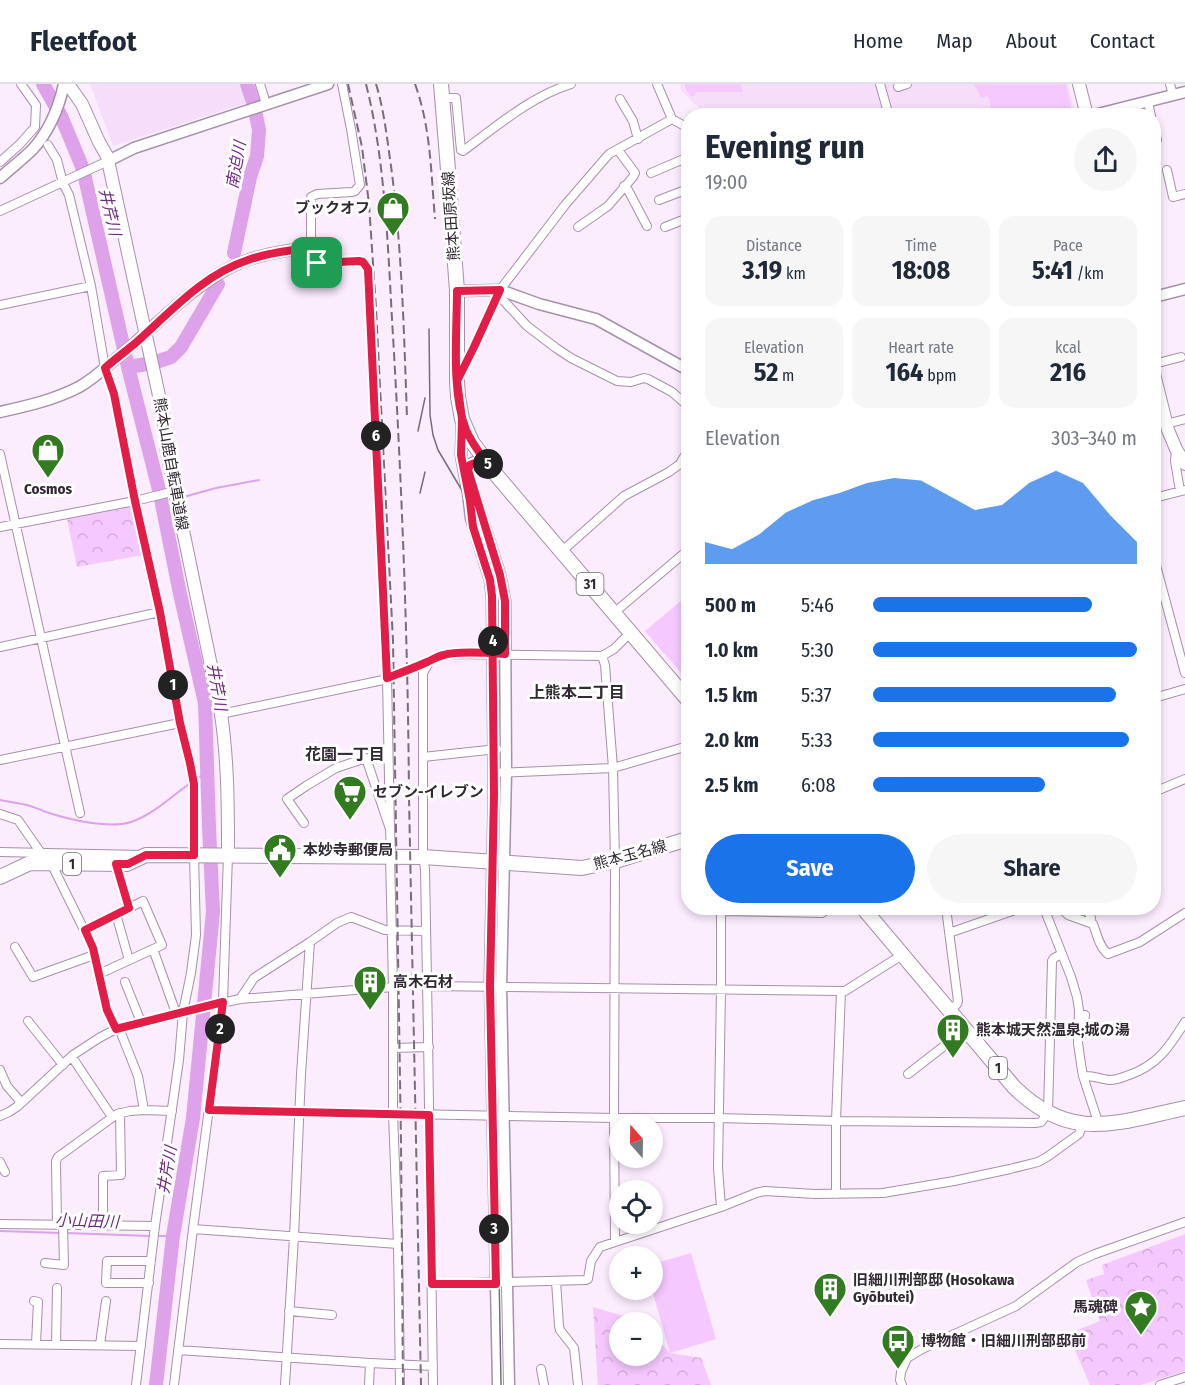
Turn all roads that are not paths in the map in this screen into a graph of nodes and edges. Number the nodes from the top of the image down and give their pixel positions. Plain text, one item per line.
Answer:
1 (21, 84) edge
2 (66, 84) edge
3 (260, 84) edge
4 (328, 84) edge
5 (342, 84) edge
6 (571, 84) edge
7 (657, 84) edge
8 (879, 84) edge
9 (1079, 84) edge
10 (1171, 90) edge
11 (441, 91) edge
12 (1185, 92) edge
13 (620, 99) dead end
14 (1148, 102) junction
15 (263, 105) junction
16 (886, 108) edge
17 (1086, 108) edge
18 (1122, 108) edge
19 (1149, 108) edge
20 (672, 119) junction
21 (681, 124) edge
22 (39, 130) junction
23 (638, 139) junction
24 (48, 145) dead end
25 (618, 150) junction
26 (681, 160) edge
27 (0, 162) edge
28 (105, 162) junction
29 (1167, 170) dead end
30 (651, 173) dead end
31 (0, 178) edge
32 (64, 182) junction
33 (624, 186) junction
34 (681, 192) edge
35 (1185, 194) edge
36 (659, 200) dead end
37 (0, 211) edge
38 (681, 221) edge
39 (647, 226) dead end
40 (578, 227) dead end
41 (665, 227) dead end
42 (311, 248) junction
43 (91, 286) junction
44 (1185, 289) edge
45 (500, 290) junction
46 (457, 291) junction
47 (1161, 295) edge
48 (0, 305) edge
49 (143, 336) junction
50 (1181, 357) dead end
51 (1161, 362) edge
52 (106, 366) junction
53 (681, 366) edge
54 (457, 381) junction
55 (681, 400) edge
56 (1161, 403) edge
57 (0, 412) edge
58 (462, 419) junction
59 (1185, 419) edge
60 (1166, 423) junction
61 (1176, 449) junction
62 (0, 454) edge
63 (461, 455) junction
64 (681, 462) edge
65 (1185, 464) edge
66 (491, 469) junction
67 (468, 474) junction
68 (1183, 491) edge
69 (1161, 496) edge
70 (176, 497) junction
71 (135, 501) junction
72 (15, 524) junction
73 (0, 527) edge
74 (561, 552) junction
75 (681, 556) edge
76 (1161, 584) edge
77 (160, 612) junction
78 (615, 612) junction
79 (630, 633) junction
80 (41, 638) junction
81 (0, 647) edge
82 (493, 654) junction
83 (505, 654) junction
84 (602, 656) junction
85 (430, 661) junction
86 (1185, 673) edge
87 (387, 678) junction
88 (1185, 689) edge
89 (681, 692) edge
90 (1161, 696) edge
91 (221, 714) junction
92 (180, 723) junction
93 (64, 747) junction
94 (681, 748) edge
95 (500, 749) junction
96 (423, 758) junction
97 (0, 760) edge
98 (613, 768) junction
99 (500, 773) junction
100 (1185, 778) edge
101 (1161, 789) edge
102 (80, 813) dead end
103 (0, 814) edge
104 (304, 823) dead end
105 (390, 829) junction
106 (681, 841) edge
107 (0, 852) edge
108 (41, 853) junction
109 (146, 855) junction
110 (196, 855) junction
111 (225, 855) junction
112 (391, 856) junction
113 (423, 857) junction
114 (615, 861) junction
115 (499, 862) junction
116 (54, 864) junction
117 (116, 864) junction
118 (0, 876) edge
119 (129, 908) junction
120 (1185, 913) edge
121 (116, 914) junction
122 (721, 915) edge
123 (869, 915) edge
124 (947, 915) edge
125 (1001, 915) edge
126 (1047, 915) edge
127 (1068, 915) edge
128 (1090, 915) edge
129 (1090, 922) junction
130 (85, 930) junction
131 (392, 931) junction
132 (426, 931) junction
133 (949, 933) junction
134 (310, 942) junction
135 (15, 947) dead end
136 (153, 949) junction
137 (1062, 954) junction
138 (94, 955) junction
139 (902, 955) junction
140 (129, 960) junction
141 (99, 974) junction
142 (125, 982) dead end
143 (427, 986) junction
144 (495, 986) junction
145 (393, 987) junction
146 (614, 989) junction
147 (721, 990) junction
148 (841, 991) junction
149 (306, 993) junction
150 (240, 999) junction
151 (221, 1003) junction
152 (950, 1011) junction
153 (182, 1012) junction
154 (1085, 1015) dead end
155 (28, 1021) dead end
156 (1185, 1022) edge
157 (141, 1023) junction
158 (118, 1029) junction
159 (966, 1029) junction
160 (429, 1047) junction
161 (393, 1048) junction
162 (1079, 1048) junction
163 (72, 1057) junction
164 (63, 1065) junction
165 (0, 1070) edge
166 (908, 1074) dead end
167 (1083, 1076) junction
168 (18, 1106) junction
169 (1185, 1108) edge
170 (144, 1110) junction
171 (209, 1110) junction
172 (172, 1111) junction
173 (299, 1113) junction
174 (1048, 1113) junction
175 (393, 1114) junction
176 (614, 1114) edge
177 (116, 1115) junction
178 (429, 1115) junction
179 (492, 1115) junction
180 (504, 1115) junction
181 (0, 1116) edge
182 (609, 1118) edge
183 (663, 1118) edge
184 (719, 1118) junction
185 (836, 1121) junction
186 (1083, 1124) junction
187 (1099, 1125) junction
188 (0, 1162) edge
189 (614, 1168) edge
190 (5, 1172) dead end
191 (836, 1194) junction
192 (721, 1207) junction
193 (1185, 1222) edge
194 (0, 1224) edge
195 (60, 1225) junction
196 (103, 1226) junction
197 (155, 1226) junction
198 (193, 1229) junction
199 (294, 1237) junction
200 (615, 1242) junction
201 (398, 1244) junction
202 (151, 1261) junction
203 (45, 1263) dead end
204 (556, 1281) junction
205 (149, 1283) junction
206 (502, 1283) junction
207 (432, 1284) junction
208 (57, 1288) dead end
209 (34, 1301) dead end
210 (106, 1301) dead end
211 (289, 1311) junction
212 (332, 1315) dead end
213 (0, 1344) edge
214 (36, 1344) junction
215 (56, 1345) junction
216 (100, 1345) junction
217 (141, 1346) junction
218 (178, 1350) junction
219 (287, 1358) junction
220 (370, 1363) junction
221 (399, 1365) junction
222 (433, 1366) junction
223 (541, 1369) dead end
224 (1185, 1377) edge
225 (136, 1385) edge
226 (174, 1385) edge
227 (285, 1385) edge
228 (369, 1385) edge
229 (400, 1385) edge
230 (433, 1385) edge
231 (498, 1385) edge
232 (509, 1385) edge
233 (544, 1385) edge
234 (578, 1385) edge
235 (902, 1385) edge
236 (1160, 1385) edge

1 - 22 street
2 - 22 street
2 - 28 main road, 熊本山鹿自転車道線
3 - 15 street
4 - 15 street
5 - 42 street
6 - 11 street
7 - 20 street
8 - 16 street
9 - 17 main road
10 - 12 street
10 - 14 street
11 - 46 main road, 熊本田原坂線 / 31
13 - 23 street
14 - 18 street
14 - 19 street
15 - 28 street
20 - 21 street
20 - 23 street
22 - 27 street
22 - 31 street
23 - 25 street
24 - 32 street
25 - 33 street
25 - 45 street
26 - 30 street
28 - 32 street
28 - 49 main road, 熊本山鹿自転車道線
29 - 35 street
32 - 37 street
32 - 43 street
33 - 39 street
33 - 40 street
34 - 36 street
38 - 41 street
42 - 49 street
42 - 87 street
43 - 48 street
43 - 52 street
44 - 47 street
45 - 46 street
45 - 53 street
45 - 54 street
45 - 55 street
46 - 54 main road, 熊本田原坂線 / 31
49 - 52 street
49 - 70 main road, 熊本山鹿自転車道線
50 - 51 street
52 - 57 street
52 - 71 street
54 - 58 main road, 熊本田原坂線 / 31
56 - 60 main road
58 - 63 street
58 - 66 main road, 熊本田原坂線 / 31
59 - 60 street
60 - 61 main road
61 - 65 main road
61 - 68 street
62 - 72 street
63 - 67 street
63 - 82 street
64 - 74 street
66 - 67 street
66 - 74 main road, 熊本田原坂線 / 31
67 - 83 street
68 - 69 street
70 - 71 street
70 - 91 main road, 熊本山鹿自転車道線
71 - 72 street
71 - 77 street
72 - 73 street
72 - 80 street
74 - 78 main road, 熊本田原坂線 / 31
75 - 78 street
76 - 86 street
77 - 80 street
77 - 92 street
78 - 79 main road, 熊本田原坂線 / 31
79 - 84 street
79 - 89 main road, 熊本田原坂線 / 31
80 - 81 street
80 - 93 street
82 - 83 street
82 - 85 street
82 - 95 street
83 - 84 street
83 - 95 street
84 - 98 street
85 - 87 street
85 - 96 street
87 - 91 street
87 - 105 street
88 - 90 street
91 - 111 main road, 熊本山鹿自転車道線
92 - 93 street
92 - 110 street
93 - 97 street
93 - 102 street
94 - 98 street
95 - 96 street
95 - 99 street
96 - 113 street
98 - 99 street
98 - 114 street
99 - 115 street
100 - 101 street
103 - 108 street
104 - 105 street
105 - 112 street
106 - 114 main road, 熊本玉名線 / 1
107 - 108 street
108 - 109 street
109 - 110 main road, 熊本玉名線 / 1
109 - 117 main road, 熊本玉名線 / 1
110 - 111 main road, 熊本玉名線 / 1
110 - 153 street
111 - 112 main road, 熊本玉名線 / 1
111 - 151 street
112 - 113 main road, 熊本玉名線 / 1
112 - 131 street
113 - 115 main road, 熊本玉名線 / 1
113 - 132 street
114 - 115 main road, 熊本玉名線 / 1
114 - 146 street
115 - 144 street
116 - 117 main road, 熊本玉名線 / 1
116 - 118 main road, 熊本玉名線 / 1
116 - 130 street
117 - 119 street
119 - 121 street
119 - 136 street
120 - 129 street
121 - 130 street
121 - 140 street
122 - 147 street
123 - 139 main road, 1
124 - 133 street
125 - 133 street
126 - 137 street
127 - 129 street
128 - 129 street
130 - 138 street
131 - 132 street
131 - 134 street
131 - 145 street
132 - 143 street
133 - 152 street
134 - 149 street
134 - 150 street
135 - 138 street
136 - 140 street
136 - 153 street
137 - 162 street
137 - 174 street
138 - 141 street
139 - 148 street
139 - 152 main road, 1
140 - 141 street
141 - 158 street
142 - 157 street
143 - 144 street
143 - 160 street
144 - 146 street
144 - 179 street
144 - 180 street
145 - 149 street
145 - 161 street
146 - 147 street
146 - 176 street
147 - 148 street
147 - 184 street
148 - 185 street
149 - 150 street
149 - 173 street
150 - 151 street
151 - 153 street
151 - 171 street
152 - 159 main road, 1
153 - 157 street
153 - 172 street
154 - 162 street
155 - 164 street
156 - 167 street
157 - 158 street
158 - 163 street
158 - 170 street
159 - 166 street
159 - 174 main road, 1
160 - 161 street
160 - 178 street
161 - 175 street
162 - 167 street
163 - 164 street
163 - 177 street
164 - 168 street
165 - 168 street
167 - 187 street
168 - 181 street
169 - 187 main road, 1
170 - 172 street
170 - 177 street
171 - 173 street
171 - 198 street
172 - 197 street
173 - 175 street
173 - 199 street
174 - 185 street
174 - 186 main road, 1
175 - 178 street
175 - 201 street
177 - 195 street
177 - 196 street
178 - 179 street
178 - 207 street
179 - 180 street
179 - 206 street
180 - 182 street
180 - 206 street
183 - 184 street
184 - 185 street
184 - 192 street
185 - 191 street
186 - 187 main road, 1
186 - 191 street
188 - 190 street
189 - 200 street
191 - 192 street
192 - 200 street
193 - 235 street
194 - 195 street
195 - 196 street
195 - 203 street
196 - 197 street
197 - 202 street
198 - 199 street
198 - 218 street
199 - 201 street
199 - 211 street
200 - 204 street
201 - 221 street
202 - 205 street
202 - 205 street
204 - 206 street
204 - 234 street
205 - 217 street
206 - 207 street
206 - 231 street
206 - 232 street
207 - 222 street
208 - 215 street
209 - 214 street
210 - 216 street
211 - 212 street
211 - 219 street
213 - 214 street
214 - 215 street
215 - 216 street
216 - 217 street
217 - 225 street
218 - 219 street
218 - 226 street
219 - 220 street
219 - 227 street
220 - 221 street
220 - 228 street
221 - 222 street
221 - 229 street
222 - 230 street
223 - 233 street
224 - 236 street

